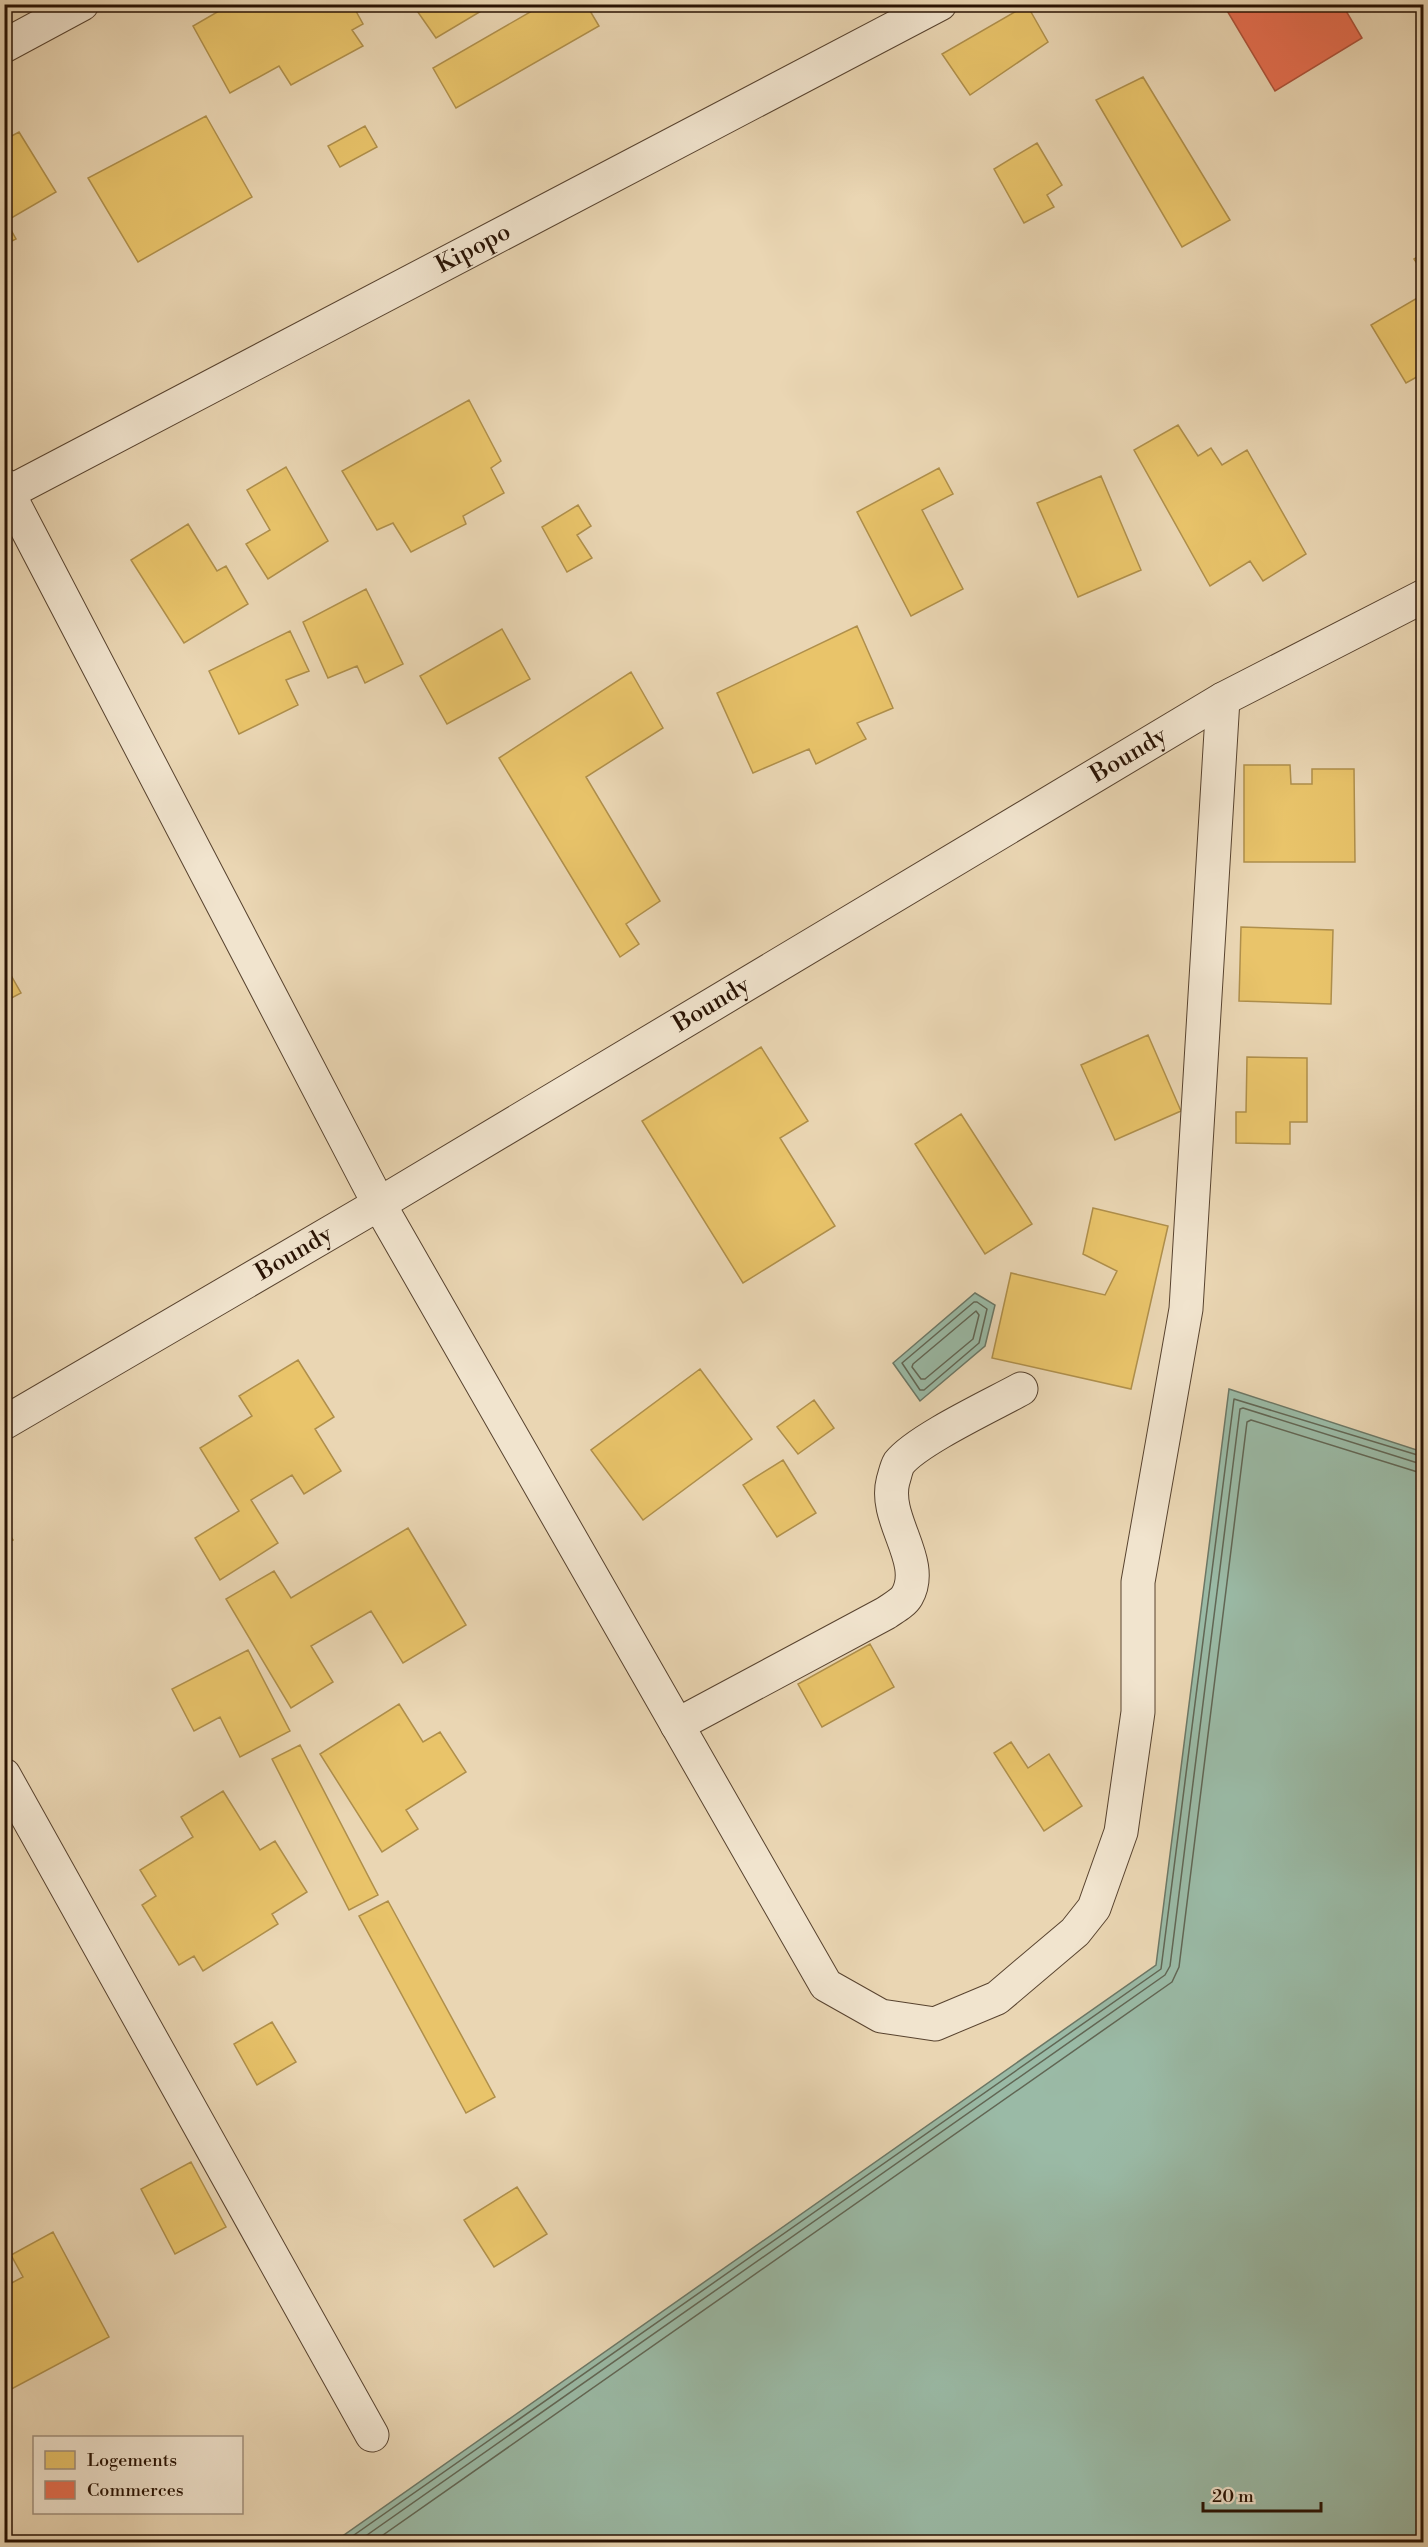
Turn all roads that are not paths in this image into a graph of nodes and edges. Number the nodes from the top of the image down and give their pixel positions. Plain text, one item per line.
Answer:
1 (82, 4) edge
2 (940, 4) edge
3 (4, 46) edge
4 (6, 491) edge
5 (1424, 596) edge
6 (1222, 699) junction
7 (379, 1204) junction
8 (1021, 1389) dead end
9 (4, 1423) edge
10 (677, 1725) junction
11 (4, 1775) edge
12 (372, 2435) dead end

1 - 3 street
2 - 4 street, Kipopo
4 - 7 street
5 - 6 street, Boundy
6 - 7 street, Boundy
6 - 10 street
7 - 9 street, Boundy
7 - 10 street
8 - 10 street
11 - 12 street

